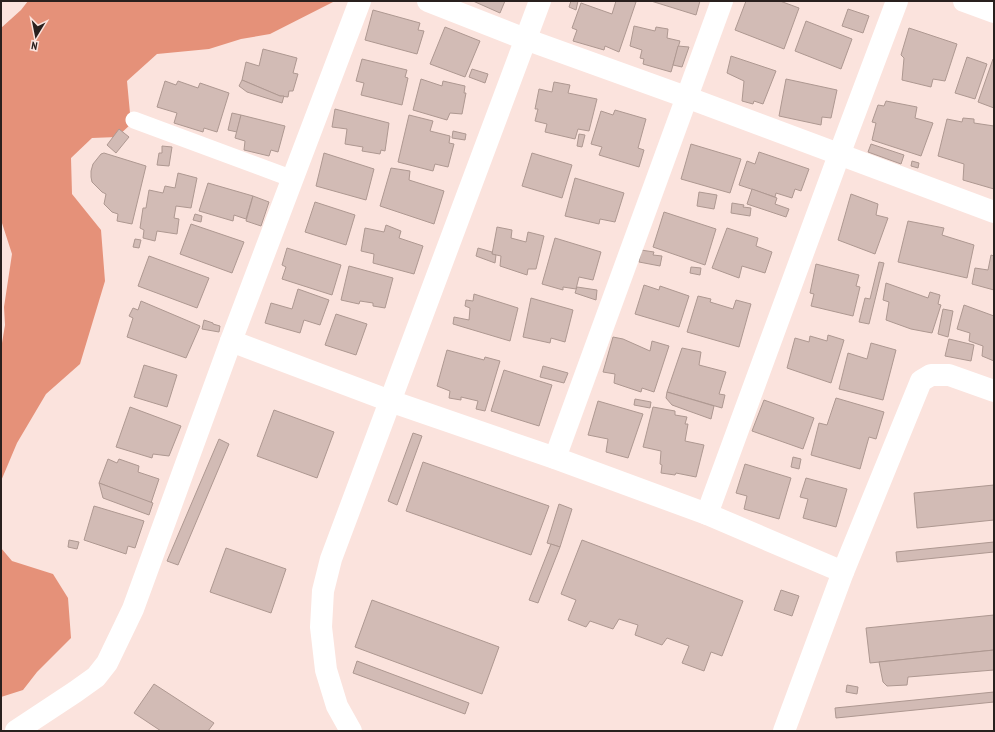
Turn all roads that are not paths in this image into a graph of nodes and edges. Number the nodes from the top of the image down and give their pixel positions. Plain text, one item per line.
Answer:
1 (360, 1) edge
2 (428, 1) edge
3 (540, 1) edge
4 (722, 1) edge
5 (897, 1) edge
6 (964, 1) edge
7 (994, 12) edge
8 (525, 39) junction
9 (686, 97) junction
10 (134, 120) dead end
11 (839, 155) junction
12 (293, 179) junction
13 (994, 212) edge
14 (231, 342) junction
15 (994, 391) edge
16 (390, 401) junction
17 (555, 458) junction
18 (707, 514) junction
19 (844, 572) junction
20 (16, 731) edge
21 (351, 731) edge
22 (784, 731) edge

1 - 12 street
2 - 8 street
3 - 8 street
4 - 9 street
5 - 11 street
6 - 7 street
8 - 9 street
8 - 16 street
9 - 11 street
9 - 17 street
10 - 12 lane
11 - 13 street
11 - 18 street
12 - 14 street
14 - 16 street
14 - 20 street
15 - 19 street
16 - 17 street
16 - 21 street
17 - 18 street
18 - 19 street
19 - 22 street

